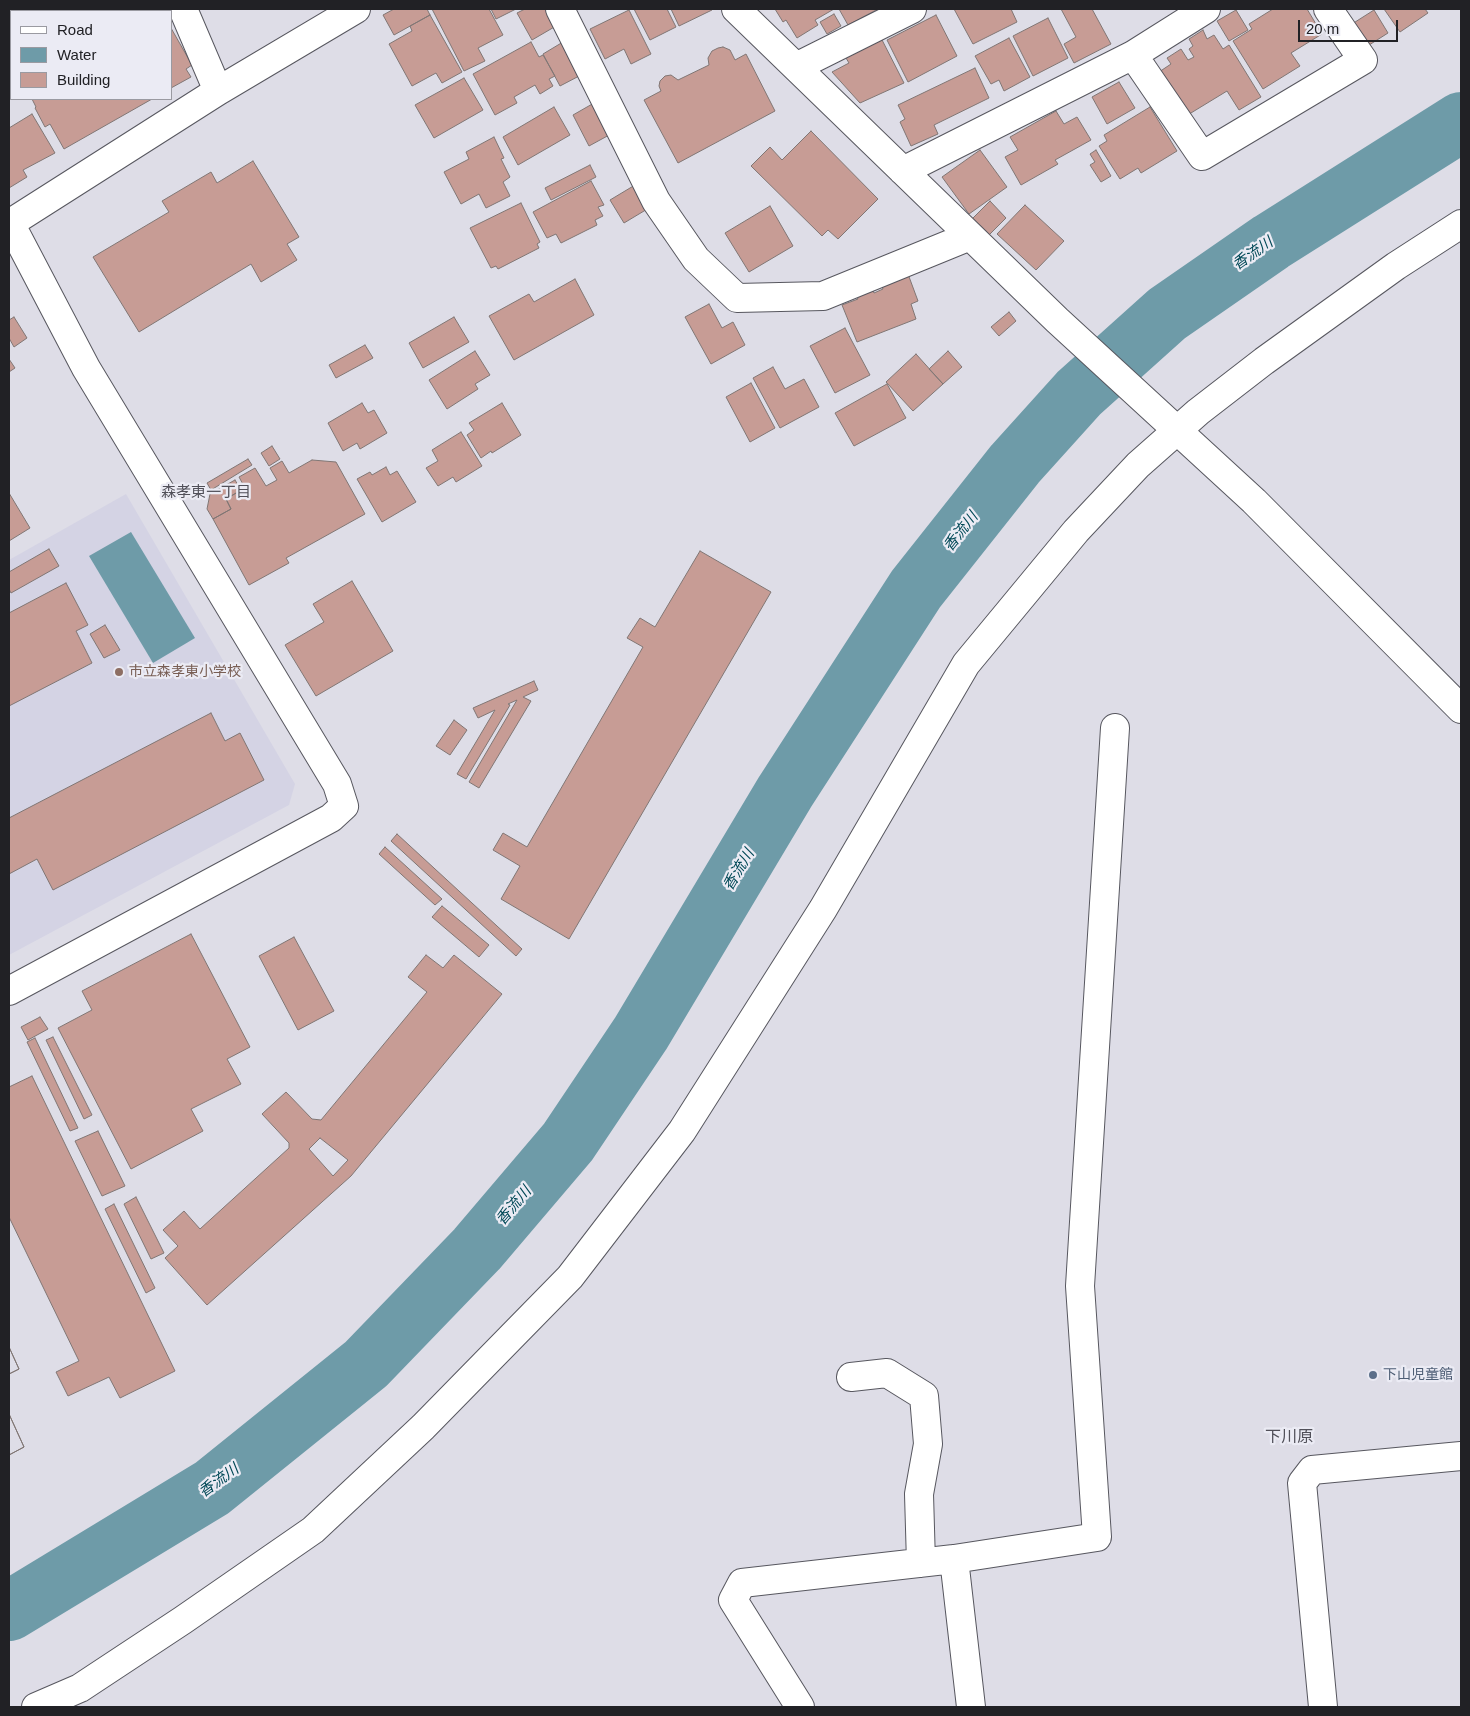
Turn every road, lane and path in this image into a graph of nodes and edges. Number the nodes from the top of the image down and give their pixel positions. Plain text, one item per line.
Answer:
1 (183, 9) edge
2 (356, 9) edge
3 (560, 9) edge
4 (736, 9) edge
5 (1206, 9) edge
6 (1328, 9) edge
7 (904, 11) edge
8 (1133, 54) junction
9 (796, 67) junction
10 (218, 91) junction
11 (903, 172) junction
12 (9, 223) edge
13 (1461, 224) edge
14 (970, 236) junction
15 (1173, 426) junction
16 (1461, 709) edge
17 (1115, 728) dead end
18 (9, 991) edge
19 (851, 1377) dead end
20 (1461, 1456) edge
21 (954, 1559) junction
22 (921, 1563) junction
23 (36, 1707) edge
24 (800, 1707) edge
25 (971, 1707) edge
26 (1323, 1707) edge

1 - 10 street
2 - 10 street
3 - 14 street
4 - 9 street
5 - 8 street
6 - 8 street
7 - 9 street
8 - 11 street
9 - 11 street
10 - 12 street
11 - 14 street
12 - 18 street
13 - 15 street
14 - 15 street
15 - 16 street
15 - 23 street
17 - 21 street
19 - 22 street
20 - 26 street
21 - 22 street
21 - 25 street
22 - 24 street

